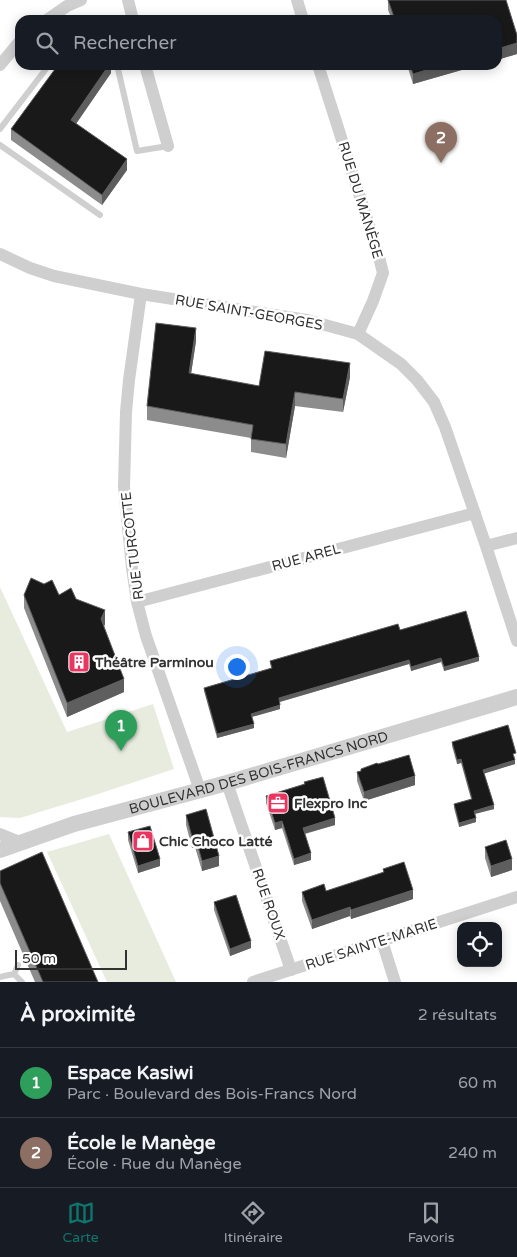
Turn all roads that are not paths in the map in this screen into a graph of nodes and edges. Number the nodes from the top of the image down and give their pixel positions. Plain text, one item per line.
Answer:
1 (81, 0) edge
2 (128, 0) edge
3 (297, 0) edge
4 (56, 15) edge
5 (132, 15) edge
6 (302, 15) edge
7 (15, 46) edge
8 (0, 66) edge
9 (45, 70) edge
10 (118, 70) edge
11 (146, 70) edge
12 (320, 70) edge
13 (0, 129) edge
14 (0, 145) edge
15 (168, 146) joint
16 (100, 215) dead end
17 (0, 254) edge
18 (141, 294) junction
19 (358, 334) junction
20 (475, 514) junction
21 (517, 538) edge
22 (486, 546) junction
23 (137, 602) junction
24 (517, 641) edge
25 (517, 697) edge
26 (228, 782) junction
27 (200, 790) junction
28 (0, 834) edge
29 (22, 843) junction
30 (0, 850) edge
31 (517, 897) edge
32 (382, 941) junction
33 (18, 965) dead end
34 (291, 970) junction
35 (14, 974) junction
36 (0, 977) edge
37 (22, 982) edge
38 (253, 982) edge
39 (395, 982) edge

1 - 4 street
2 - 5 street
3 - 6 street
7 - 8 street
9 - 13 lane
10 - 15 lane
11 - 15 street
12 - 19 street, RUE DU MANÈGE
14 - 16 lane
17 - 18 street, RUE SAINT-GEORGES
18 - 19 street, RUE SAINT-GEORGES
18 - 23 street, RUE TURCOTTE
19 - 20 street, RUE SAINT-GEORGES
20 - 22 street, RUE SAINT-GEORGES
20 - 23 street, RUE AREL
21 - 22 street
22 - 24 street, RUE SAINT-GEORGES
23 - 27 street, RUE TURCOTTE
25 - 26 street, BOULEVARD DES BOIS-FRANCS NORD
26 - 27 street, BOULEVARD DES BOIS-FRANCS NORD
26 - 34 street, RUE ROUX
27 - 29 street, BOULEVARD DES BOIS-FRANCS NORD
28 - 29 street
29 - 30 street, BOULEVARD DES BOIS-FRANCS NORD
31 - 32 street, RUE SAINTE-MARIE
32 - 34 street, RUE SAINTE-MARIE
32 - 39 street
33 - 35 lane
34 - 38 street, RUE SAINTE-MARIE
35 - 36 lane
35 - 37 lane

